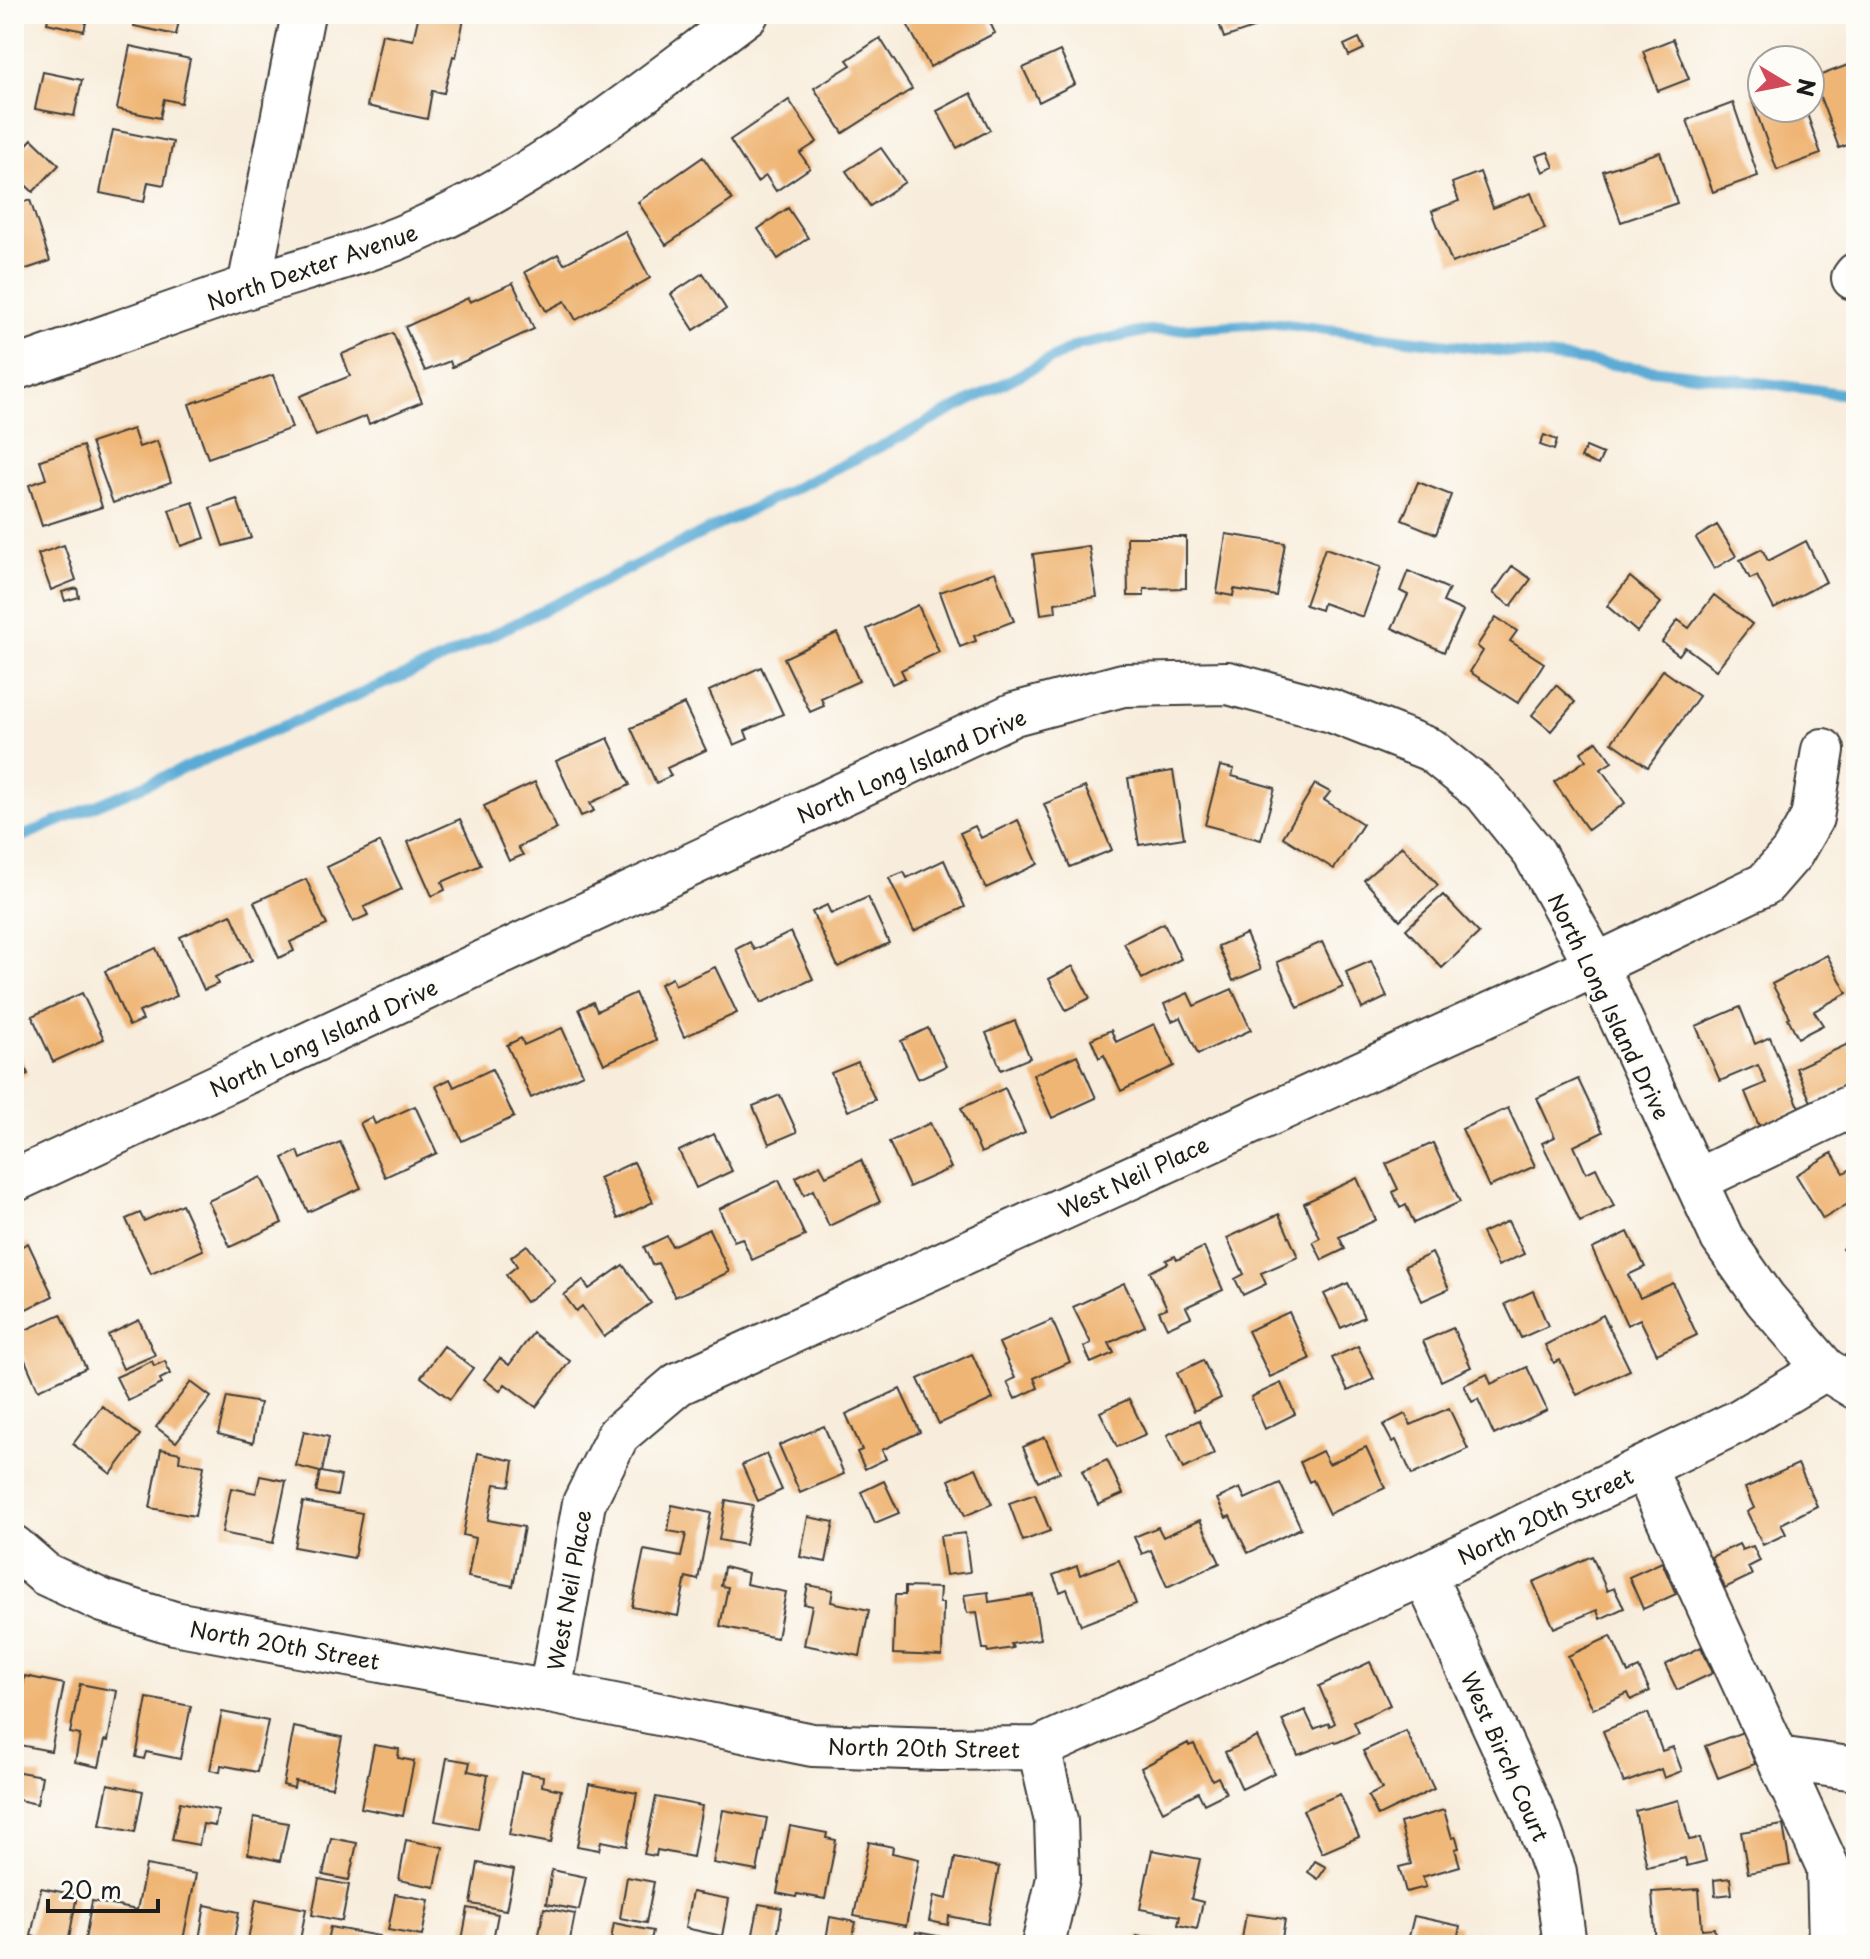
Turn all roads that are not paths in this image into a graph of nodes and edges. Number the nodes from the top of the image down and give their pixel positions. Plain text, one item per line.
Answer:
1 (303, 14) edge
2 (747, 14) edge
3 (249, 287) junction
4 (14, 369) edge
5 (1823, 750) dead end
6 (1596, 965) junction
7 (1856, 1104) edge
8 (14, 1181) edge
9 (1695, 1181) junction
10 (1841, 1379) edge
11 (1644, 1467) junction
12 (14, 1547) edge
13 (1424, 1574) junction
14 (550, 1692) junction
15 (1039, 1748) junction
16 (1778, 1758) junction
17 (1856, 1769) edge
18 (1043, 1945) edge
19 (1565, 1945) edge
20 (1830, 1945) edge

1 - 3 street
2 - 3 street, North Dexter Avenue
3 - 4 street, North Dexter Avenue
5 - 6 street, West Neil Place
6 - 8 street, North Long Island Drive
6 - 9 street, North Long Island Drive
6 - 14 street, West Neil Place
7 - 9 street
9 - 10 street, North Long Island Drive
10 - 11 street, North 20th Street
11 - 13 street, North 20th Street
11 - 16 street
12 - 14 street, North 20th Street
13 - 15 street, North 20th Street
13 - 19 street, West Birch Court
14 - 15 street, North 20th Street
15 - 18 street
16 - 17 street
16 - 20 street

